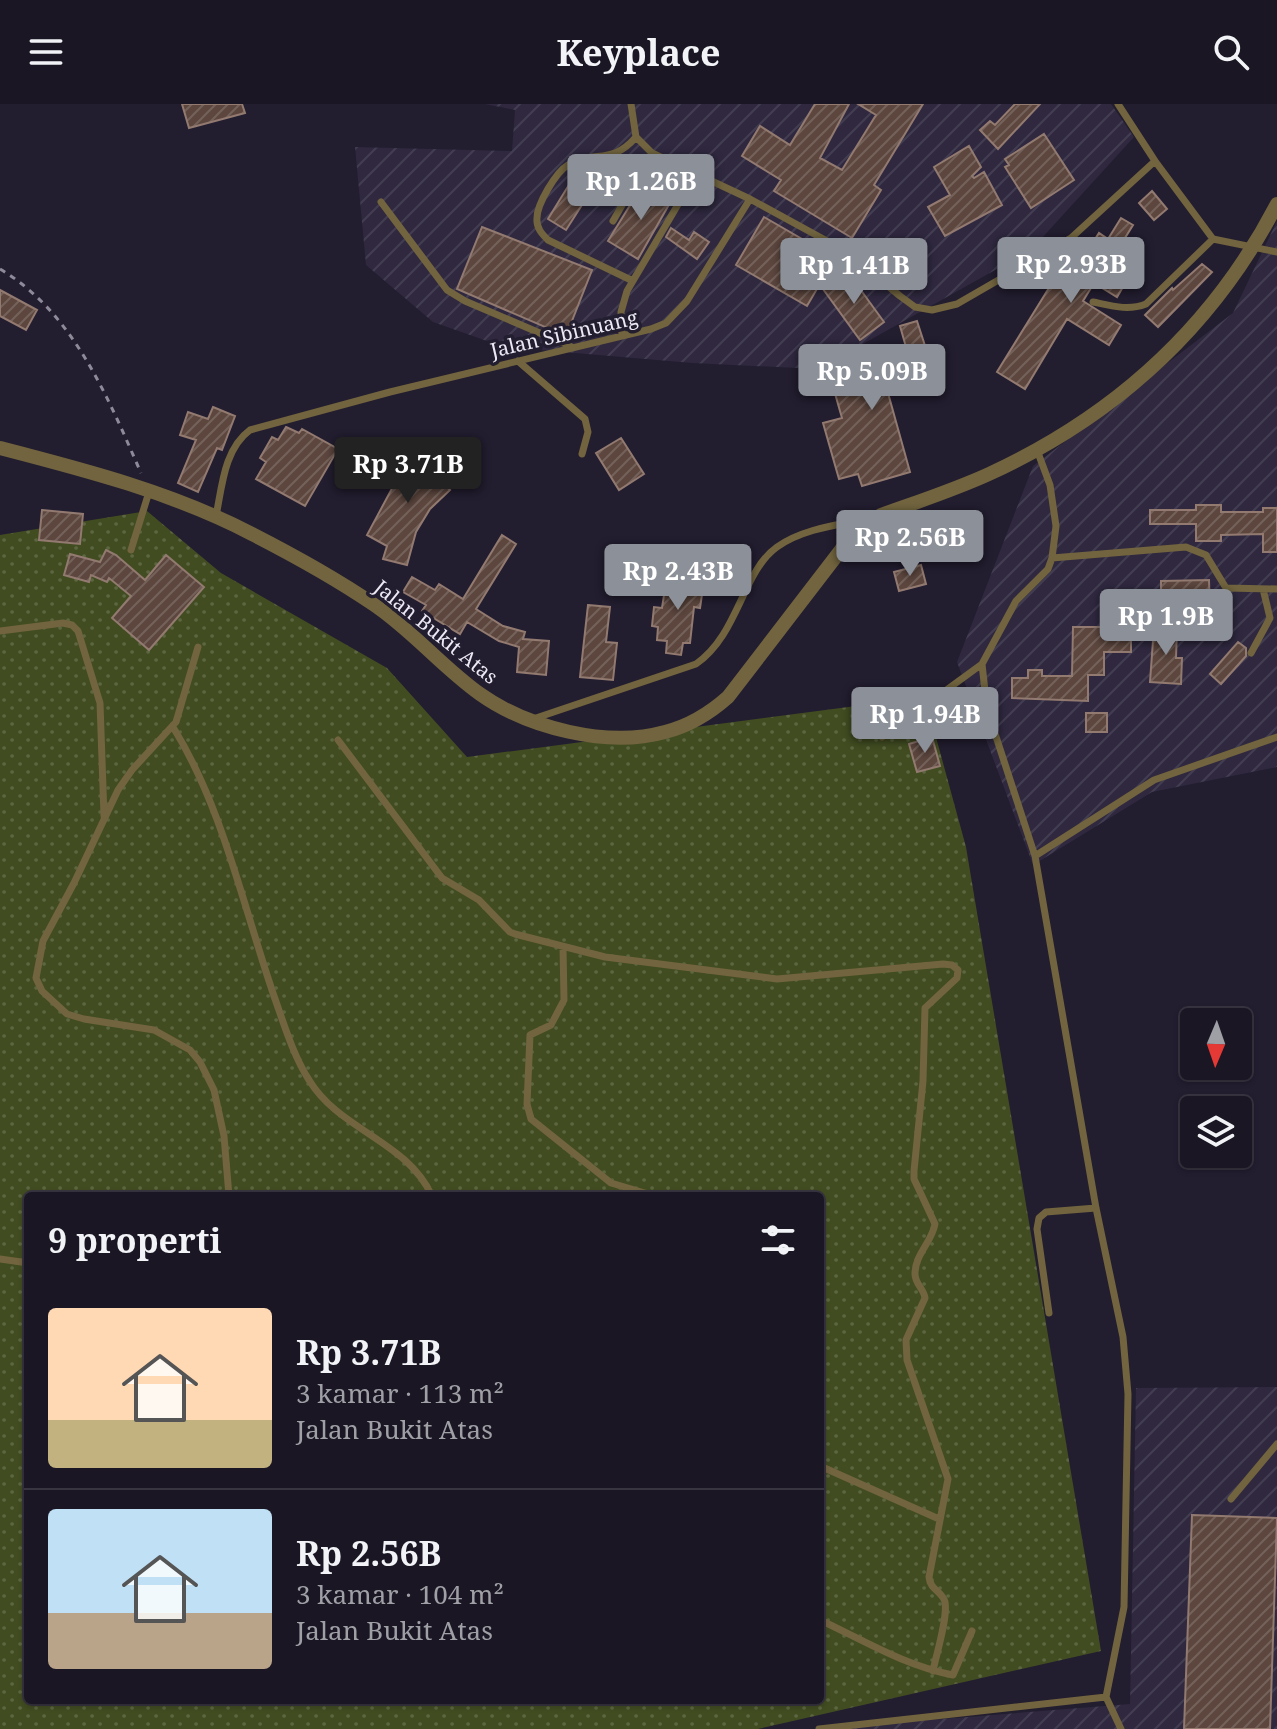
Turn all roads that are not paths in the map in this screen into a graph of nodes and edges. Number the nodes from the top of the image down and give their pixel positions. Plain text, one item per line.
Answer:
1 (631, 104) edge
2 (1119, 104) edge
3 (636, 137) junction
4 (652, 153) junction
5 (1155, 161) junction
6 (696, 174) junction
7 (750, 199) junction
8 (381, 202) dead end
9 (1277, 204) edge
10 (613, 221) dead end
11 (1213, 239) junction
12 (1254, 248) junction
13 (1277, 252) edge
14 (633, 281) junction
15 (1093, 302) dead end
16 (622, 335) junction
17 (572, 347) junction
18 (518, 361) junction
19 (0, 448) edge
20 (1037, 450) junction
21 (582, 454) dead end
22 (149, 492) junction
23 (881, 515) junction
24 (216, 516) junction
25 (131, 550) dead end
26 (1052, 558) junction
27 (1263, 589) junction
28 (1277, 589) edge
29 (0, 631) edge
30 (198, 647) dead end
31 (1251, 653) dead end
32 (982, 664) junction
33 (530, 720) junction
34 (173, 727) junction
35 (882, 737) dead end
36 (1277, 737) edge
37 (338, 740) dead end
38 (104, 817) junction
39 (1035, 856) junction
40 (563, 947) junction
41 (229, 1192) edge
42 (429, 1192) edge
43 (641, 1192) edge
44 (1096, 1208) junction
45 (0, 1259) edge
46 (24, 1262) edge
47 (1049, 1313) dead end
48 (1277, 1444) edge
49 (824, 1468) edge
50 (1231, 1499) dead end
51 (939, 1519) junction
52 (824, 1622) edge
53 (972, 1631) dead end
54 (933, 1671) junction
55 (1106, 1697) junction
56 (842, 1728) edge
57 (819, 1729) edge
58 (1121, 1729) edge

1 - 3 lane
2 - 5 lane
3 - 4 lane
3 - 14 lane
4 - 6 lane
4 - 10 lane
5 - 7 lane
5 - 11 lane
6 - 7 lane
6 - 14 lane
7 - 16 lane, Jalan Sibinuang
8 - 17 lane
9 - 12 street, Jalan Bukit Atas
11 - 12 lane
11 - 15 lane
12 - 13 lane
12 - 20 street, Jalan Bukit Atas
14 - 16 lane
16 - 17 lane, Jalan Sibinuang
17 - 18 lane, Jalan Sibinuang
18 - 21 lane
18 - 24 lane, Jalan Sibinuang
19 - 22 street, Jalan Bukit Atas
20 - 23 street, Jalan Bukit Atas
20 - 26 lane
22 - 24 street, Jalan Bukit Atas
22 - 25 lane
23 - 33 lane
23 - 33 street, Jalan Bukit Atas
24 - 33 street, Jalan Bukit Atas
26 - 27 lane
26 - 32 lane
27 - 28 lane
27 - 31 lane
29 - 38 lane
30 - 34 lane
32 - 35 lane
32 - 39 lane
34 - 38 lane
34 - 42 lane
36 - 39 lane
37 - 40 lane
38 - 41 lane
39 - 44 lane
40 - 43 lane
40 - 51 lane
44 - 47 lane
44 - 55 lane
45 - 46 lane
48 - 50 lane
49 - 51 lane
51 - 54 lane
52 - 54 lane
53 - 54 lane
55 - 56 lane
55 - 58 lane
56 - 57 lane

